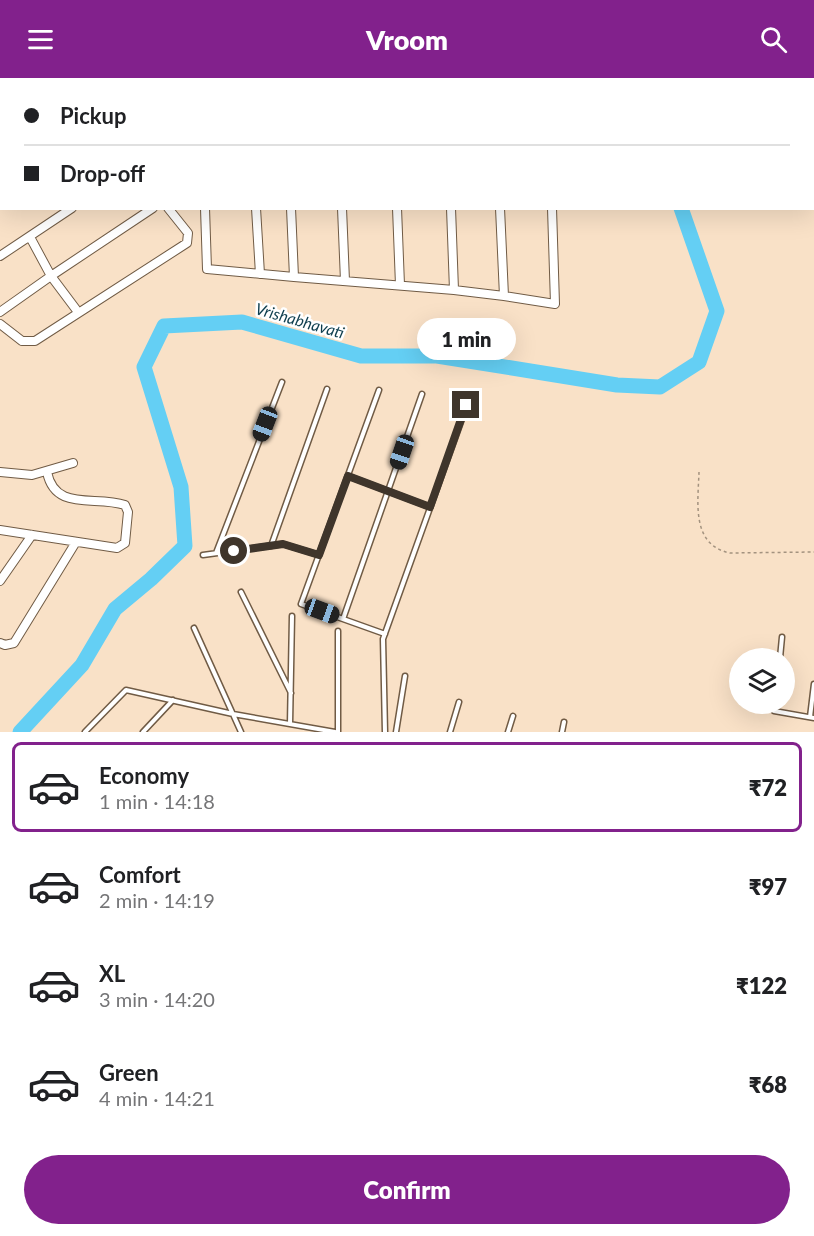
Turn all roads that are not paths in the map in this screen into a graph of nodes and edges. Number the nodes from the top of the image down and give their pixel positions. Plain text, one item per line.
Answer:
1 (69, 210) edge
2 (150, 210) edge
3 (170, 210) edge
4 (205, 210) edge
5 (256, 210) edge
6 (291, 210) edge
7 (342, 210) edge
8 (397, 210) edge
9 (451, 210) edge
10 (500, 210) edge
11 (552, 210) edge
12 (30, 237) junction
13 (0, 256) edge
14 (260, 274) junction
15 (51, 276) junction
16 (294, 277) junction
17 (345, 281) junction
18 (400, 285) junction
19 (454, 290) junction
20 (504, 296) junction
21 (0, 312) edge
22 (78, 312) junction
23 (0, 324) edge
24 (282, 382) dead end
25 (327, 389) dead end
26 (379, 390) dead end
27 (422, 394) dead end
28 (466, 405) dead end
29 (73, 463) dead end
30 (0, 472) edge
31 (47, 472) junction
32 (348, 476) junction
33 (388, 491) junction
34 (430, 507) junction
35 (0, 530) edge
36 (32, 535) junction
37 (76, 542) junction
38 (271, 546) junction
39 (216, 554) junction
40 (203, 555) dead end
41 (319, 555) junction
42 (0, 580) edge
43 (241, 592) dead end
44 (292, 616) dead end
45 (343, 619) junction
46 (194, 628) dead end
47 (338, 631) dead end
48 (385, 634) junction
49 (782, 637) dead end
50 (0, 643) edge
51 (781, 648) edge
52 (405, 676) dead end
53 (814, 684) edge
54 (291, 693) junction
55 (173, 700) junction
56 (459, 702) dead end
57 (233, 714) junction
58 (790, 714) edge
59 (513, 716) dead end
60 (812, 718) edge
61 (564, 722) dead end
62 (290, 724) junction
63 (85, 732) edge
64 (143, 732) edge
65 (241, 732) edge
66 (337, 732) edge
67 (385, 732) edge
68 (396, 732) edge
69 (450, 732) edge
70 (508, 732) edge
71 (562, 732) edge

1 - 12 street
2 - 15 street
3 - 22 street
4 - 14 street
5 - 14 street
6 - 16 street
7 - 17 street
8 - 18 street
9 - 19 street
10 - 20 street
11 - 20 street
12 - 13 street
12 - 15 street
14 - 16 street
15 - 21 street
15 - 22 street
16 - 17 street
17 - 18 street
18 - 19 street
19 - 20 street
22 - 23 street
24 - 39 lane
25 - 38 lane
26 - 32 lane
27 - 33 lane
28 - 34 lane
29 - 31 street
30 - 31 street
31 - 37 street
32 - 33 lane
32 - 41 lane
33 - 34 lane
33 - 45 lane
34 - 48 lane
35 - 36 street
36 - 37 street
36 - 42 street
37 - 50 street
38 - 39 lane
38 - 41 lane
39 - 40 lane
41 - 45 lane
43 - 54 lane
44 - 54 lane
45 - 48 lane
46 - 57 lane
47 - 66 lane
48 - 67 lane
49 - 51 lane
52 - 68 lane
53 - 60 lane
54 - 62 lane
55 - 57 lane
55 - 63 lane
55 - 64 lane
56 - 69 lane
57 - 62 lane
57 - 65 lane
58 - 60 lane
59 - 70 lane
61 - 71 lane
62 - 66 lane

